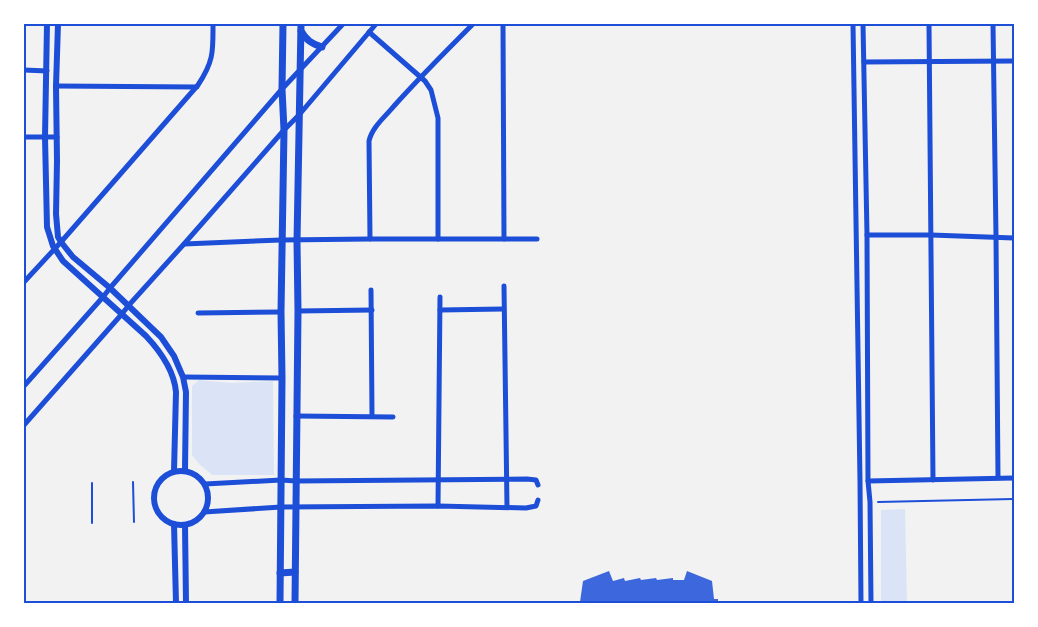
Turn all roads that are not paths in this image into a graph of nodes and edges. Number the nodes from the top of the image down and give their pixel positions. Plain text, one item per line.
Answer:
1 (47, 24) edge
2 (58, 24) edge
3 (213, 24) edge
4 (283, 24) edge
5 (343, 24) edge
6 (376, 24) edge
7 (473, 24) edge
8 (504, 24) edge
9 (852, 24) edge
10 (863, 24) edge
11 (929, 24) edge
12 (993, 24) edge
13 (301, 27) edge
14 (368, 32) junction
15 (322, 47) junction
16 (994, 61) junction
17 (1014, 61) edge
18 (864, 62) junction
19 (930, 62) junction
20 (24, 70) edge
21 (47, 71) junction
22 (300, 71) junction
23 (420, 77) junction
24 (56, 86) junction
25 (197, 87) junction
26 (282, 89) junction
27 (299, 115) junction
28 (284, 130) junction
29 (24, 136) edge
30 (45, 137) junction
31 (57, 137) junction
32 (867, 235) junction
33 (931, 235) junction
34 (996, 237) junction
35 (1014, 238) edge
36 (370, 239) junction
37 (438, 239) junction
38 (504, 239) junction
39 (281, 240) junction
40 (537, 240) dead end
41 (297, 241) junction
42 (61, 242) junction
43 (184, 244) junction
44 (54, 248) junction
45 (24, 282) edge
46 (504, 286) dead end
47 (110, 288) junction
48 (372, 290) dead end
49 (440, 296) dead end
50 (103, 297) junction
51 (129, 306) junction
52 (504, 309) junction
53 (372, 310) junction
54 (440, 310) junction
55 (298, 311) junction
56 (281, 312) junction
57 (198, 313) dead end
58 (122, 315) junction
59 (183, 377) junction
60 (282, 378) junction
61 (24, 386) edge
62 (296, 416) junction
63 (372, 416) junction
64 (393, 417) dead end
65 (24, 425) edge
66 (185, 470) junction
67 (174, 471) junction
68 (998, 478) junction
69 (1014, 478) edge
70 (506, 479) junction
71 (281, 480) junction
72 (438, 480) junction
73 (933, 480) junction
74 (296, 481) junction
75 (868, 481) junction
76 (205, 484) junction
77 (538, 485) dead end
78 (538, 500) dead end
79 (438, 506) junction
80 (281, 507) junction
81 (506, 507) junction
82 (296, 508) junction
83 (204, 512) junction
84 (174, 524) junction
85 (186, 525) junction
86 (295, 572) junction
87 (280, 573) junction
88 (176, 603) edge
89 (186, 603) edge
90 (280, 603) edge
91 (295, 603) edge
92 (860, 603) edge
93 (872, 603) edge

1 - 21 street
2 - 24 street
3 - 25 street
4 - 26 main road
5 - 15 street
6 - 14 street
7 - 23 street
8 - 38 street
9 - 92 street
10 - 18 street
11 - 19 street
12 - 16 street
13 - 15 main road
13 - 22 main road
14 - 23 street
14 - 27 street
15 - 22 street
16 - 17 street
16 - 19 street
16 - 34 street
18 - 19 street
18 - 32 street
19 - 33 street
20 - 21 street
21 - 30 street
22 - 26 street
22 - 27 main road
23 - 36 street
23 - 37 street
24 - 25 street
24 - 31 street
25 - 42 street
26 - 28 main road
26 - 47 street
27 - 28 street
27 - 41 main road
28 - 39 main road
28 - 43 street
29 - 30 street
30 - 31 street
30 - 44 street
31 - 42 street
32 - 33 street
32 - 75 street
33 - 34 street
33 - 73 street
34 - 35 street
34 - 68 street
36 - 37 street
36 - 41 street
37 - 38 street
38 - 40 street
39 - 41 street
39 - 43 street
39 - 56 main road
41 - 55 main road
42 - 44 street
42 - 47 street
43 - 51 street
44 - 45 street
44 - 50 street
46 - 52 street
47 - 50 street
47 - 51 street
48 - 53 street
49 - 54 street
50 - 58 street
50 - 61 street
51 - 58 street
51 - 59 street
52 - 54 street
52 - 70 street
53 - 55 street
53 - 63 street
54 - 72 street
55 - 62 main road
56 - 57 street
56 - 60 main road
58 - 65 street
58 - 67 street
59 - 60 street
59 - 66 street
60 - 71 main road
62 - 63 street
62 - 74 main road
63 - 64 street
66 - 67 street
66 - 76 street
67 - 84 street
68 - 69 street
68 - 73 street
70 - 72 street
70 - 77 street
70 - 81 street
71 - 74 street
71 - 76 street
71 - 80 main road
72 - 74 street
72 - 79 street
73 - 75 street
74 - 82 main road
75 - 93 street
76 - 83 street
78 - 81 street
79 - 81 street
79 - 82 street
80 - 82 street
80 - 83 street
80 - 87 main road
82 - 86 main road
83 - 85 street
84 - 85 street
84 - 88 street
85 - 89 street
86 - 87 main road
86 - 91 main road
87 - 90 main road

